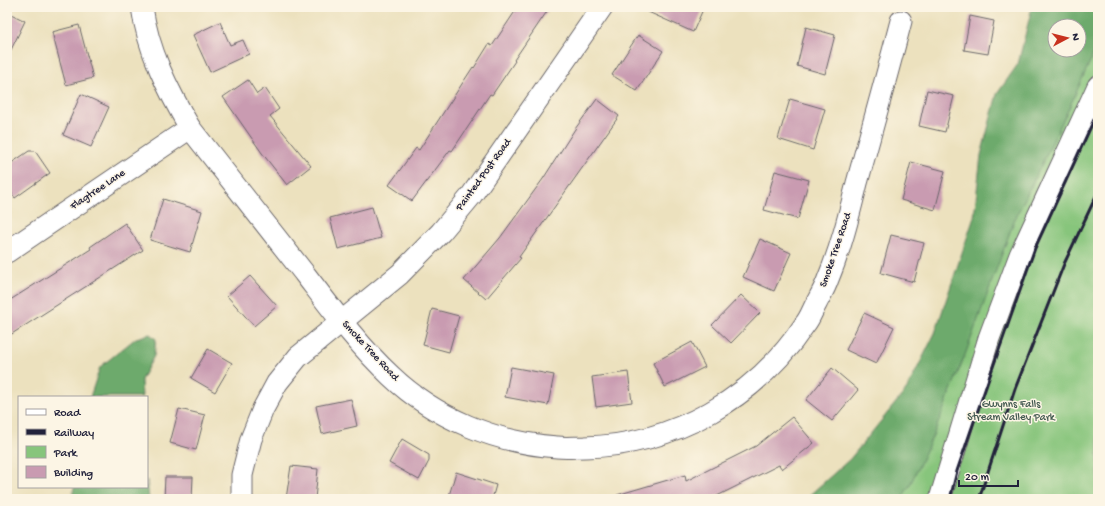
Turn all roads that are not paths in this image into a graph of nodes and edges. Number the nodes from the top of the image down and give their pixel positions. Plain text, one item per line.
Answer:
1 (142, 7) edge
2 (602, 7) edge
3 (902, 21) dead end
4 (1098, 86) edge
5 (190, 128) junction
6 (7, 252) edge
7 (341, 321) junction
8 (242, 499) edge
9 (940, 499) edge

1 - 5 street, Smoke Tree Road
2 - 7 street, Painted Post Road
3 - 7 street, Smoke Tree Road
4 - 9 street
5 - 6 street, Flagtree Lane
5 - 7 street, Smoke Tree Road
7 - 8 street, Painted Post Road

